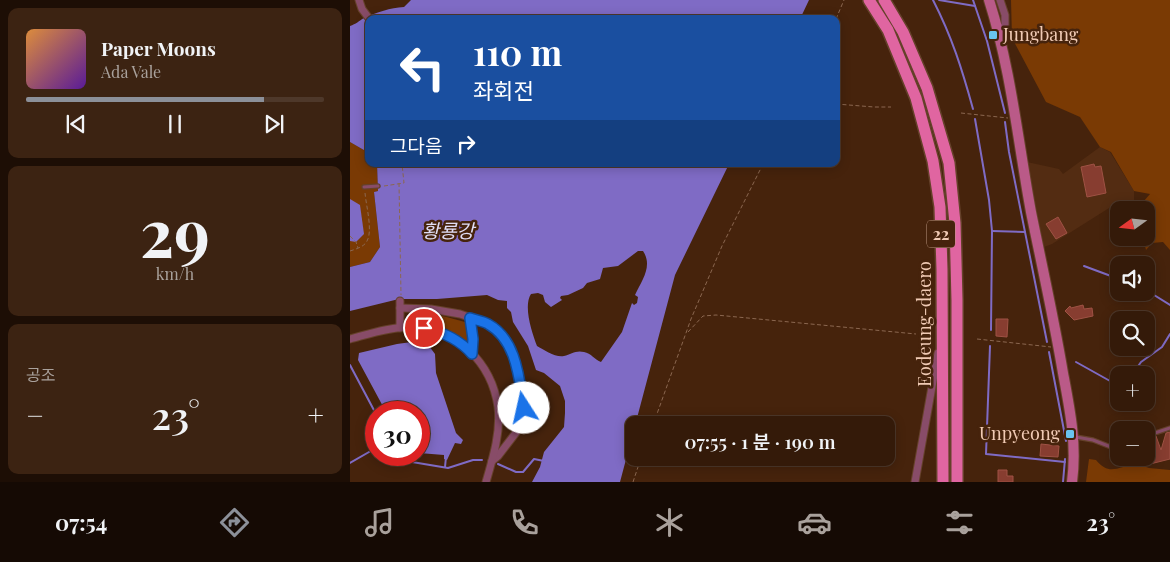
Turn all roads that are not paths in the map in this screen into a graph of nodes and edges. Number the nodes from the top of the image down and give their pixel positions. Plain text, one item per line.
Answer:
1 (360, 0) edge
2 (869, 0) edge
3 (884, 0) edge
4 (990, 0) edge
5 (1000, 0) edge
6 (366, 15) edge
7 (998, 32) junction
8 (378, 186) road end
9 (364, 187) road end
10 (470, 318) junction
11 (943, 326) junction
12 (400, 328) junction
13 (350, 339) edge
14 (472, 354) junction
15 (1170, 428) edge
16 (1155, 433) edge
17 (1074, 437) junction
18 (1110, 447) edge
19 (492, 462) junction
20 (486, 482) edge
21 (915, 482) edge
22 (943, 482) edge
23 (958, 482) edge
24 (1072, 482) edge

1 - 6 street
2 - 11 main road, Eodeung-daero / 22
3 - 23 main road, Eodeung-daero / 22
4 - 7 main road
5 - 7 street
7 - 17 main road
8 - 9 lane
10 - 12 street
10 - 14 lane
10 - 19 street
11 - 21 street
11 - 22 main road, Eodeung-daero / 22
12 - 13 street
12 - 14 street
14 - 19 street
15 - 16 lane
17 - 18 lane
17 - 24 main road
19 - 20 street

